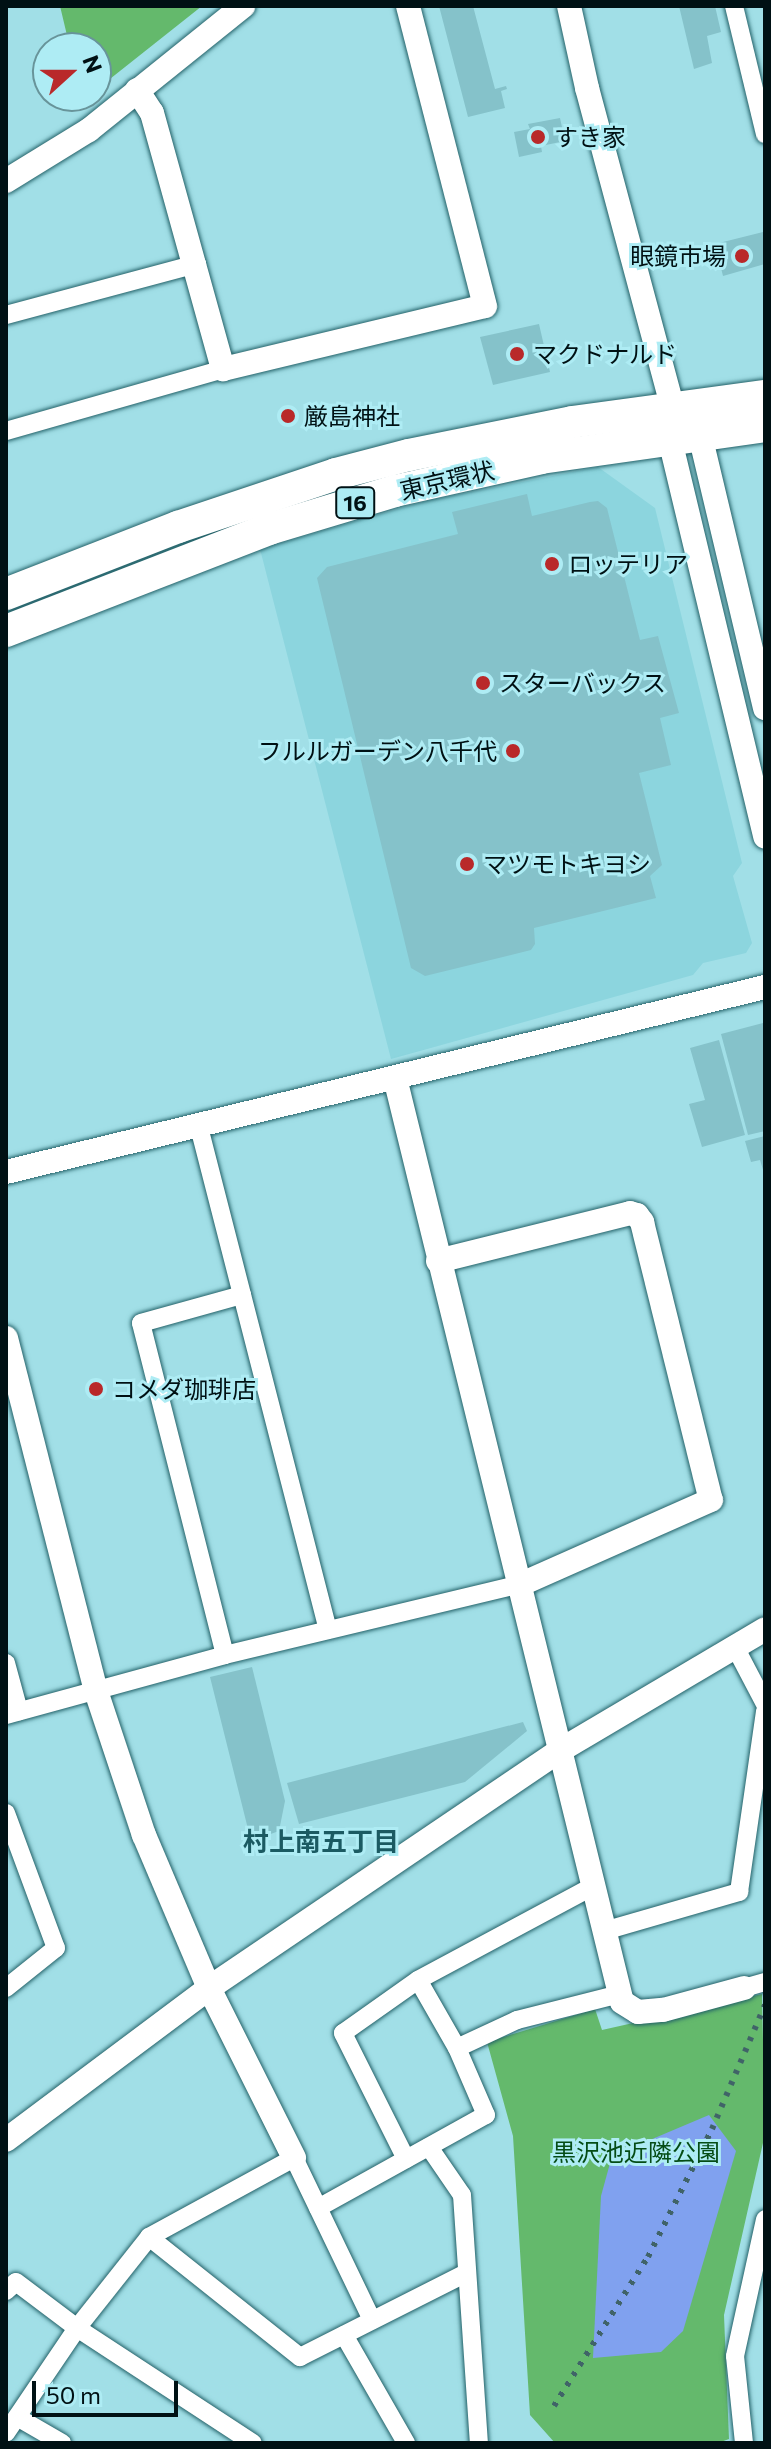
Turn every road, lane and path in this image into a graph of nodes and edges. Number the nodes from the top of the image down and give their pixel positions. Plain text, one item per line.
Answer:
1 (243, 6) edge
2 (408, 6) edge
3 (569, 6) edge
4 (734, 6) edge
5 (137, 90) junction
6 (765, 134) edge
7 (6, 181) edge
8 (197, 264) junction
9 (6, 315) edge
10 (223, 369) junction
11 (765, 396) edge
12 (673, 408) junction
13 (765, 426) edge
14 (6, 431) edge
15 (685, 438) junction
16 (6, 594) edge
17 (6, 631) edge
18 (765, 708) edge
19 (765, 837) edge
20 (765, 987) edge
21 (395, 1078) junction
22 (199, 1127) junction
23 (6, 1172) edge
24 (438, 1261) junction
25 (242, 1295) junction
26 (6, 1338) edge
27 (521, 1584) junction
28 (765, 1629) edge
29 (328, 1630) junction
30 (734, 1645) junction
31 (225, 1655) junction
32 (6, 1663) edge
33 (96, 1691) junction
34 (765, 1704) edge
35 (765, 1711) edge
36 (12, 1713) edge
37 (559, 1751) junction
38 (6, 1813) edge
39 (593, 1886) junction
40 (604, 1931) junction
41 (418, 1980) junction
42 (755, 1985) edge
43 (6, 1988) edge
44 (209, 1988) junction
45 (620, 1994) junction
46 (457, 2048) junction
47 (6, 2140) edge
48 (429, 2147) junction
49 (294, 2158) junction
50 (406, 2159) junction
51 (318, 2208) junction
52 (765, 2219) edge
53 (149, 2237) junction
54 (466, 2273) junction
55 (6, 2291) edge
56 (372, 2320) junction
57 (77, 2328) junction
58 (344, 2335) junction
59 (17, 2417) junction
60 (6, 2433) edge
61 (741, 2442) edge
62 (62, 2443) edge
63 (253, 2443) edge
64 (406, 2443) edge
65 (479, 2443) edge

1 - 5 street
2 - 10 street
3 - 12 street
4 - 6 street
5 - 7 street
5 - 8 street
8 - 9 street
8 - 10 street
10 - 14 street
11 - 12 highway, 東京環状 / 16
12 - 15 street
12 - 16 highway, 東京環状 / 16
13 - 15 highway, 東京環状 / 16
15 - 17 highway, 東京環状 / 16
15 - 18 street
15 - 19 street
20 - 21 street
21 - 22 street
21 - 24 street
22 - 23 street
22 - 25 street
24 - 27 street
24 - 27 street
25 - 29 street
25 - 31 street
26 - 33 street
27 - 29 street
27 - 37 street
28 - 30 street
29 - 31 street
30 - 34 street
30 - 37 street
31 - 33 street
32 - 36 street
33 - 36 street
33 - 44 street
35 - 40 street
37 - 39 street
37 - 44 street
38 - 43 street
39 - 40 street
39 - 41 street
40 - 45 street
41 - 46 street
41 - 50 street
42 - 45 street
44 - 47 street
44 - 49 street
45 - 46 street
46 - 48 street
48 - 50 street
48 - 54 street
49 - 51 street
49 - 53 street
50 - 51 street
51 - 56 street
52 - 61 street
53 - 57 street
53 - 58 street
54 - 56 street
54 - 65 street
55 - 57 street
56 - 58 street
57 - 59 street
57 - 63 street
58 - 64 street
59 - 60 street
59 - 62 street

